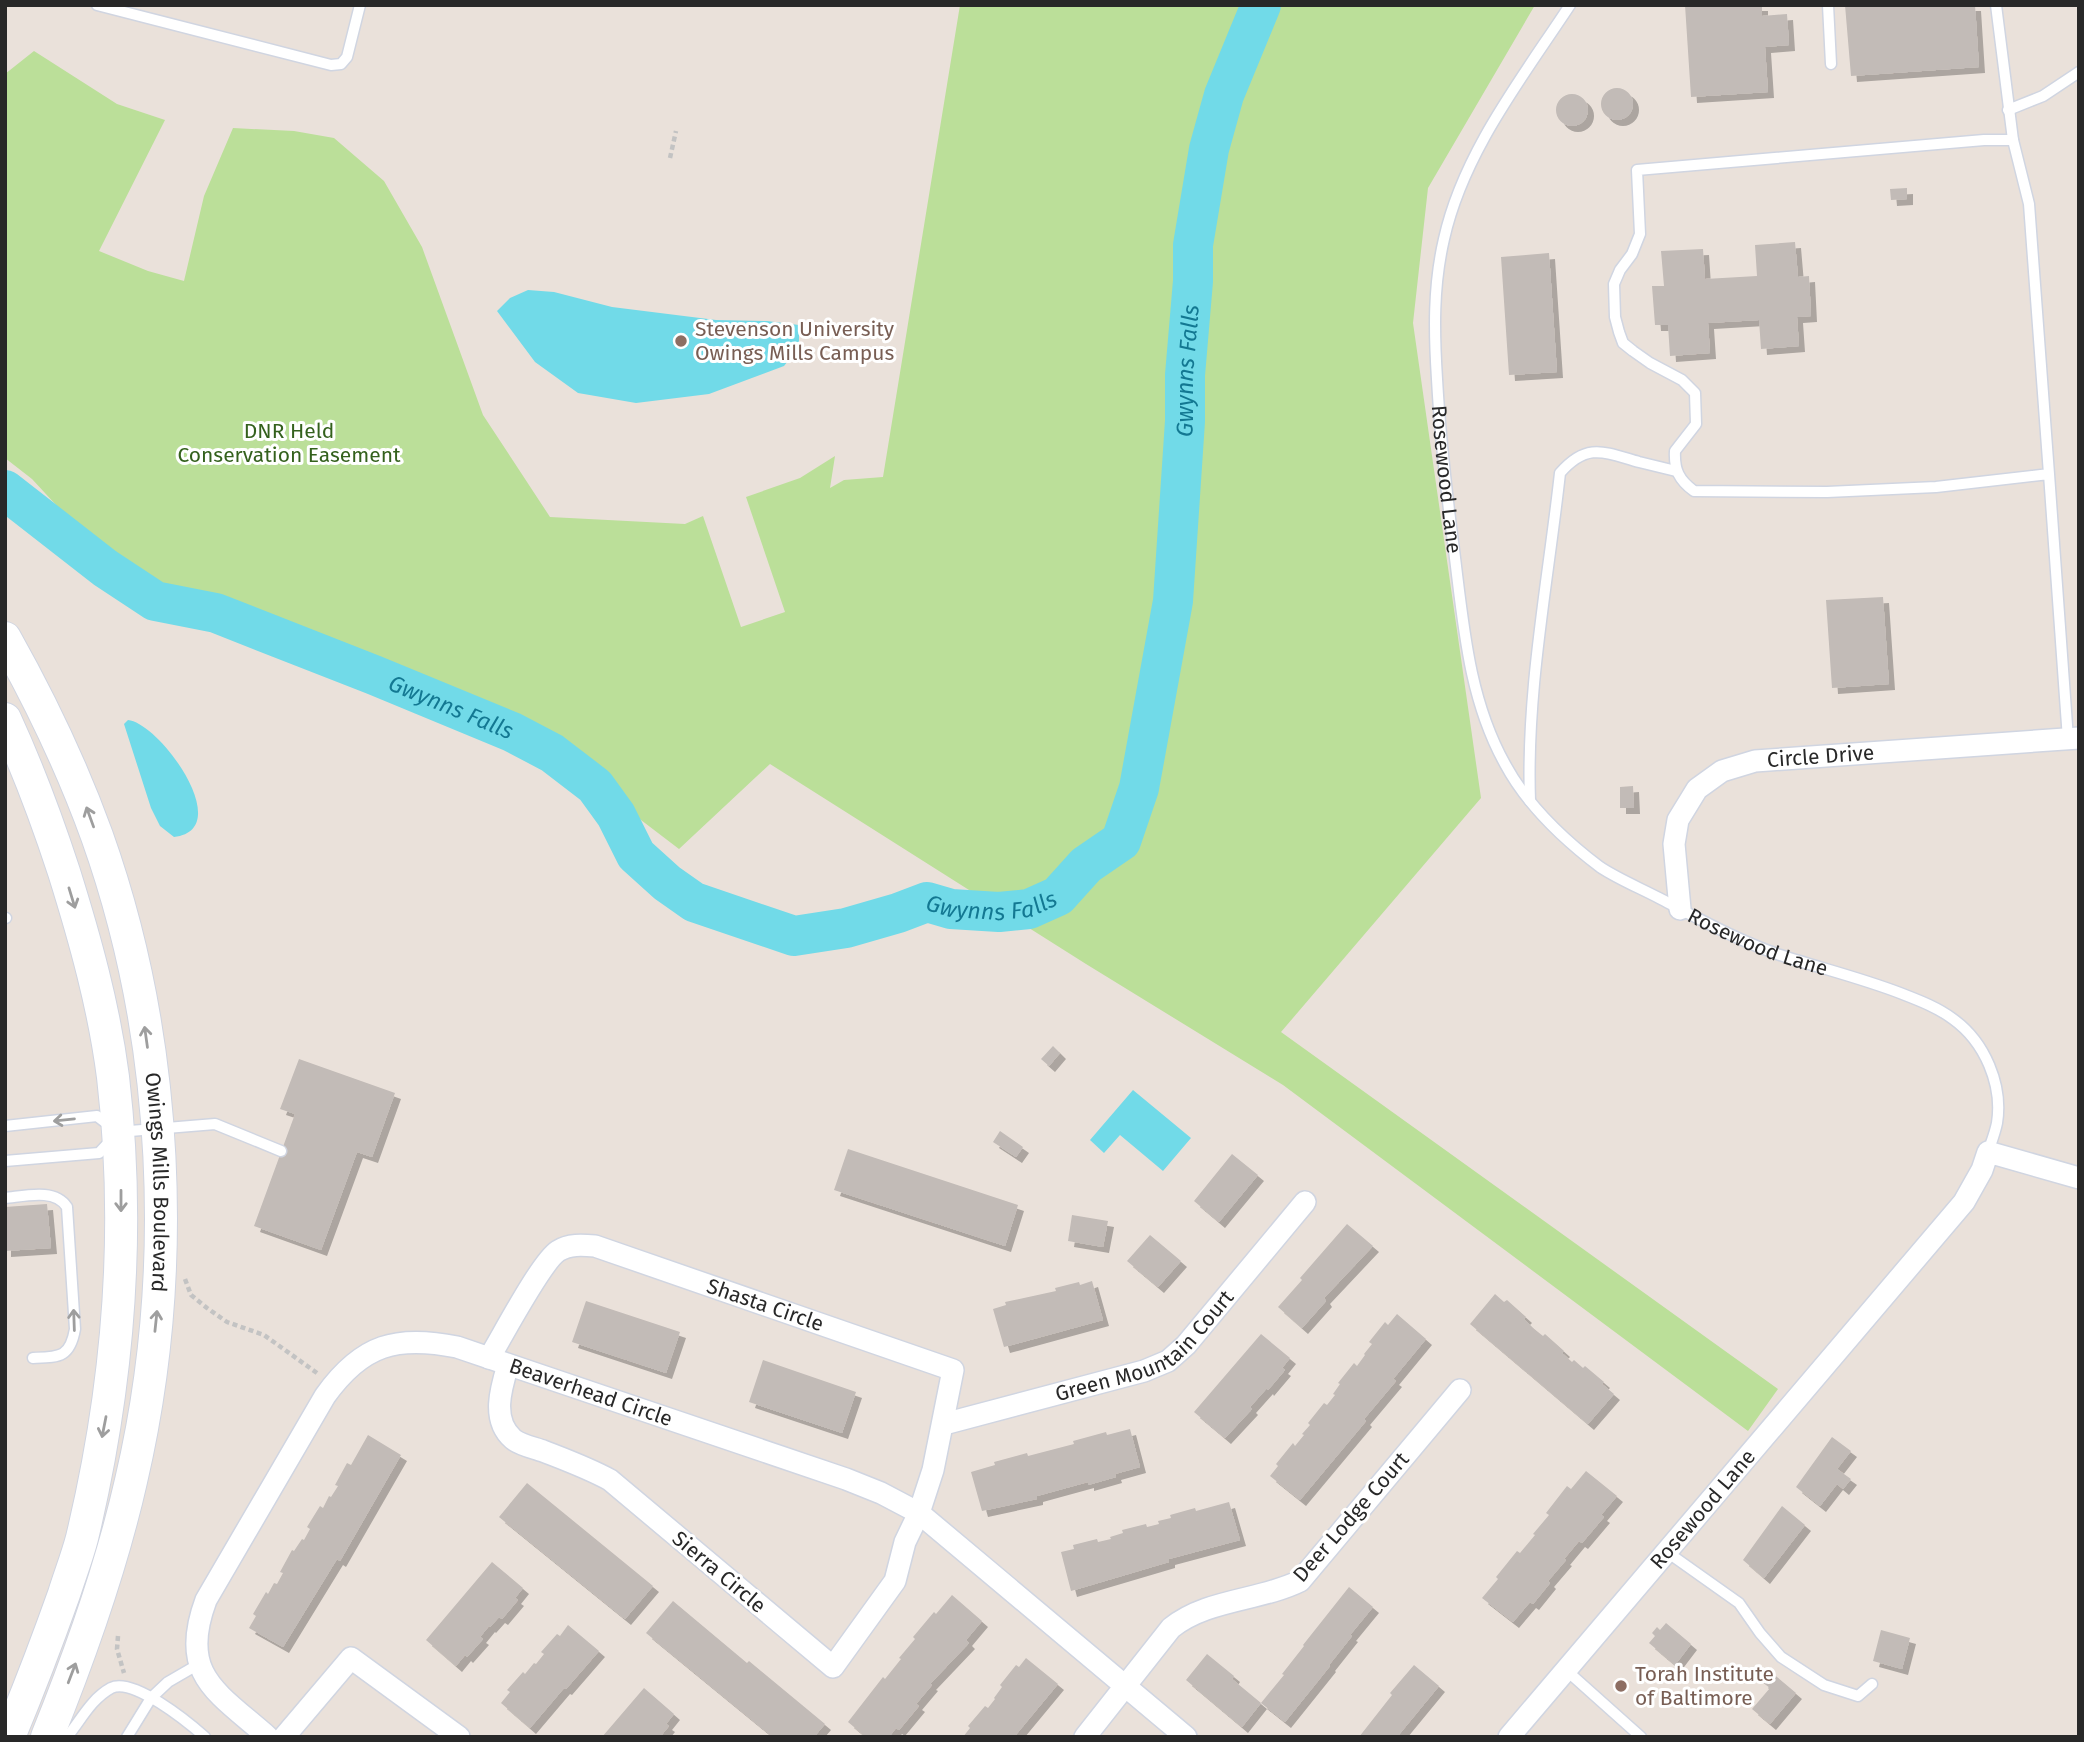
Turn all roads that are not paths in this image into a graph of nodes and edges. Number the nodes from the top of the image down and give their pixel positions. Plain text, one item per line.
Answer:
1 (97, 5) edge
2 (359, 5) edge
3 (1570, 5) edge
4 (1828, 5) edge
5 (1996, 5) edge
6 (1831, 64) dead end
7 (2079, 72) edge
8 (2008, 110) junction
9 (2012, 140) junction
10 (1676, 471) junction
11 (2049, 474) junction
12 (5, 638) edge
13 (5, 719) edge
14 (2073, 738) edge
15 (1530, 802) junction
16 (1680, 909) junction
17 (5, 1126) edge
18 (156, 1129) junction
19 (118, 1132) junction
20 (281, 1151) dead end
21 (1988, 1152) junction
22 (5, 1161) edge
23 (2079, 1178) edge
24 (5, 1198) edge
25 (1305, 1202) dead end
26 (33, 1358) dead end
27 (499, 1362) junction
28 (1460, 1390) dead end
29 (944, 1424) junction
30 (919, 1513) junction
31 (1667, 1552) junction
32 (199, 1664) junction
33 (1566, 1670) junction
34 (1872, 1684) dead end
35 (1126, 1686) junction
36 (151, 1698) junction
37 (9, 1737) edge
38 (47, 1737) edge
39 (67, 1737) edge
40 (127, 1737) edge
41 (205, 1737) edge
42 (268, 1737) edge
43 (284, 1737) edge
44 (459, 1737) edge
45 (1085, 1737) edge
46 (1186, 1737) edge
47 (1509, 1737) edge
48 (1641, 1737) edge

1 - 2 lane
3 - 15 lane, Rosewood Lane
4 - 6 lane
5 - 8 lane
7 - 8 lane
8 - 9 lane
9 - 10 lane
9 - 11 lane
10 - 11 lane
10 - 15 lane
11 - 14 lane
18 -> 12 main road, Owings Mills Boulevard
13 -> 19 main road, Owings Mills Boulevard
14 - 16 street, Circle Drive
15 - 16 lane, Rosewood Lane
16 - 21 lane, Rosewood Lane
19 -> 17 lane
18 - 19 lane
18 - 20 lane
38 -> 18 main road, Owings Mills Boulevard
19 - 22 lane
19 -> 37 main road, Owings Mills Boulevard
21 - 23 street
21 - 31 street, Rosewood Lane
26 -> 24 lane
25 - 29 street, Green Mountain Court
27 - 29 street, Shasta Circle
27 - 30 street, Beaverhead Circle
27 - 30 street, Sierra Circle
27 - 32 street, Beaverhead Circle
28 - 35 street, Deer Lodge Court
29 - 30 street, Shasta Circle
30 - 35 street, Beaverhead Circle
31 - 33 street, Rosewood Lane
31 - 34 lane
32 - 36 lane
32 - 42 street
33 - 47 street, Rosewood Lane
33 - 48 lane
35 - 45 street, Deer Lodge Court
35 - 46 street, Beaverhead Circle
36 - 39 lane
36 - 40 lane
36 - 41 lane
43 - 44 street

